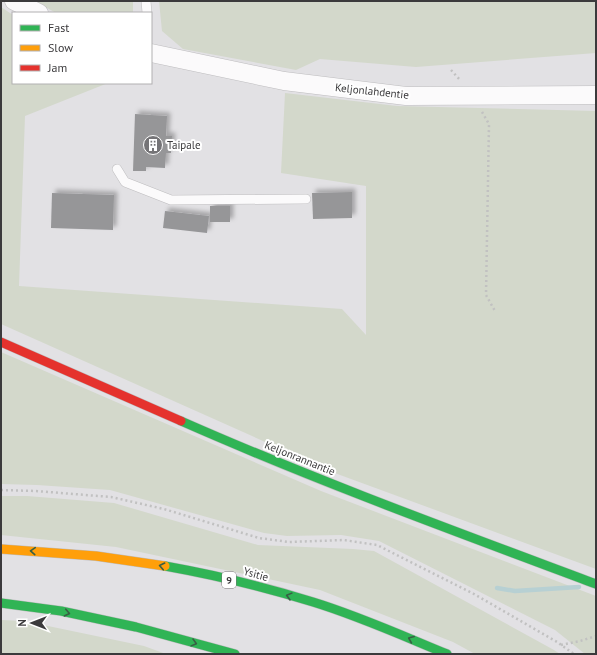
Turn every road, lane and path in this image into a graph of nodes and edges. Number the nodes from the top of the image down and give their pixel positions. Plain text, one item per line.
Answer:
1 (14, 1) edge
2 (146, 1) edge
3 (37, 12) edge
4 (147, 12) edge
5 (152, 52) edge
6 (451, 70) dead end
7 (473, 95) junction
8 (596, 95) edge
9 (117, 169) dead end
10 (306, 199) dead end
11 (495, 311) dead end
12 (1, 342) edge
13 (1, 490) edge
14 (1, 549) edge
15 (596, 584) edge
16 (1, 603) edge
17 (596, 636) edge
18 (561, 645) junction
19 (234, 654) edge
20 (447, 654) edge
21 (574, 654) edge

1 - 3 street
2 - 4 lane
5 - 7 street, Keljonlahdentie
6 - 7 path
7 - 8 street, Keljonlahdentie
7 - 11 path
9 - 10 lane
12 - 15 main road, Keljonrannantie
13 - 18 path
20 -> 14 main road, Ysitie / 9
16 -> 19 main road
17 - 18 path
18 - 21 path

